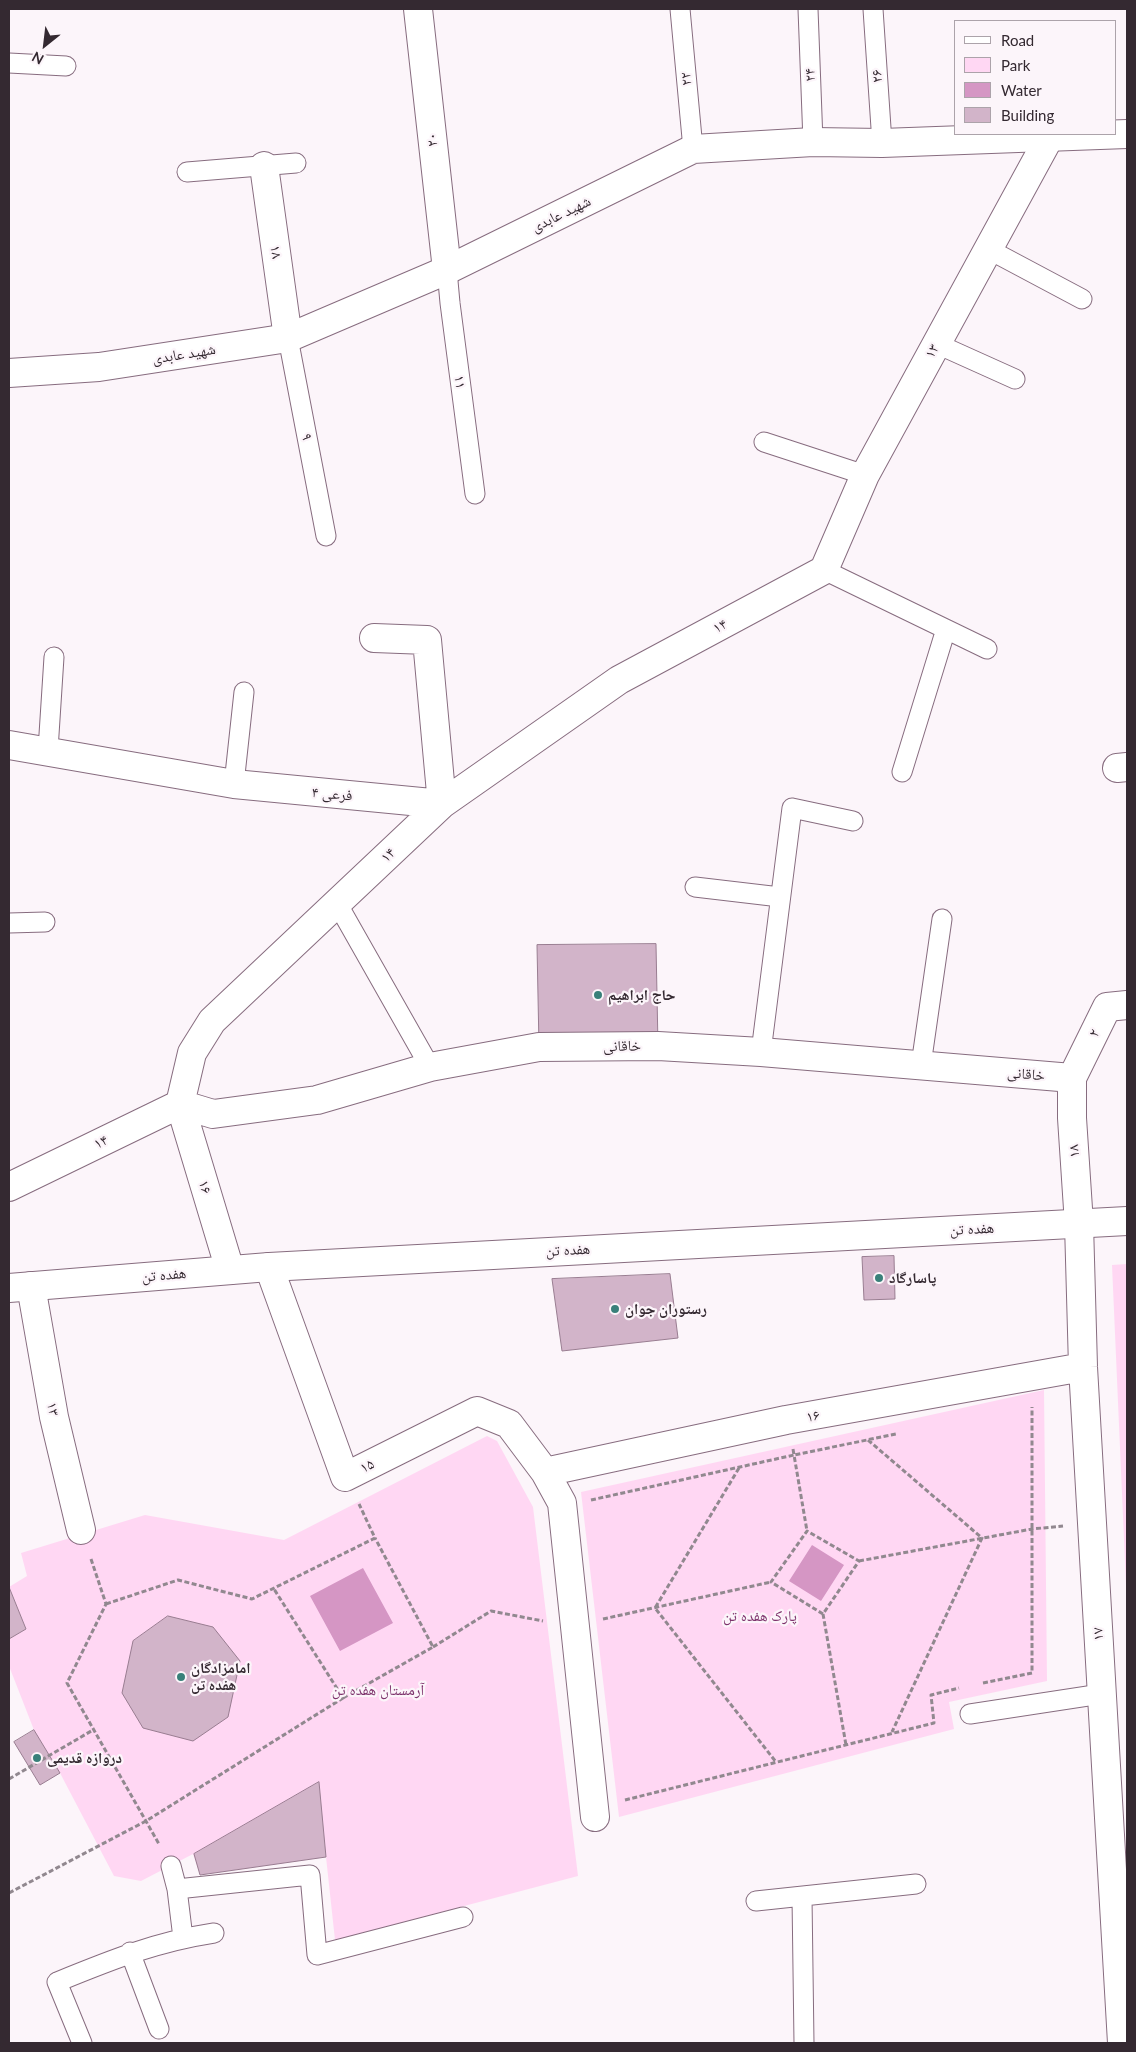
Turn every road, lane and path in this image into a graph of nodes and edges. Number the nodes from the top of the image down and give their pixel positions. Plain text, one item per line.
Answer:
1 (418, 9) edge
2 (680, 9) edge
3 (808, 9) edge
4 (872, 9) edge
5 (9, 63) edge
6 (66, 66) dead end
7 (1088, 135) edge
8 (1050, 136) junction
9 (813, 142) junction
10 (882, 143) junction
11 (693, 149) junction
12 (296, 163) dead end
13 (264, 166) junction
14 (187, 172) dead end
15 (988, 249) junction
16 (447, 270) junction
17 (1082, 299) dead end
18 (288, 338) junction
19 (936, 344) junction
20 (9, 373) edge
21 (1015, 379) dead end
22 (764, 442) dead end
23 (865, 475) junction
24 (475, 494) dead end
25 (326, 536) dead end
26 (824, 570) junction
27 (946, 629) junction
28 (374, 638) dead end
29 (987, 649) dead end
30 (54, 657) dead end
31 (244, 692) dead end
32 (9, 744) edge
33 (48, 750) junction
34 (902, 772) dead end
35 (234, 784) junction
36 (442, 804) junction
37 (853, 821) dead end
38 (695, 888) dead end
39 (780, 897) junction
40 (337, 903) junction
41 (942, 919) dead end
42 (45, 922) dead end
43 (9, 923) edge
44 (1127, 1005) edge
45 (761, 1052) junction
46 (921, 1065) junction
47 (430, 1066) junction
48 (1072, 1078) junction
49 (180, 1104) junction
50 (9, 1187) edge
51 (1127, 1221) edge
52 (1079, 1224) junction
53 (269, 1267) junction
54 (230, 1270) junction
55 (20, 1287) edge
56 (1083, 1367) junction
57 (1032, 1405) dead end
58 (896, 1434) dead end
59 (868, 1440) junction
60 (794, 1455) junction
61 (738, 1468) junction
62 (545, 1472) junction
63 (345, 1477) junction
64 (590, 1500) dead end
65 (1092, 1523) junction
66 (1032, 1529) junction
67 (81, 1530) joint
68 (807, 1531) junction
69 (375, 1538) junction
70 (982, 1538) junction
71 (859, 1561) junction
72 (274, 1589) junction
73 (106, 1604) junction
74 (602, 1609) dead end
75 (823, 1614) junction
76 (605, 1629) dead end
77 (977, 1685) dead end
78 (968, 1687) dead end
79 (1101, 1694) junction
80 (343, 1698) junction
81 (970, 1714) dead end
82 (94, 1730) junction
83 (892, 1733) junction
84 (846, 1745) junction
85 (776, 1762) junction
86 (9, 1779) edge
87 (623, 1791) dead end
88 (595, 1817) dead end
89 (146, 1821) junction
90 (171, 1866) joint
91 (916, 1884) dead end
92 (177, 1889) junction
93 (9, 1893) edge
94 (802, 1898) junction
95 (756, 1901) dead end
96 (464, 1917) dead end
97 (214, 1934) dead end
98 (183, 1938) junction
99 (130, 1952) junction
100 (1123, 2026) edge
101 (159, 2029) dead end
102 (82, 2043) edge
103 (804, 2043) edge

1 - 16 street, ۲۰
2 - 11 lane, ۲۲
3 - 9 lane, ۲۴
4 - 10 lane, ۲۶
5 - 6 lane
7 - 8 street, شهید عابدی
8 - 10 street, شهید عابدی
8 - 15 street, ۱۳
9 - 10 street, شهید عابدی
9 - 11 street, شهید عابدی
11 - 16 street, شهید عابدی
12 - 13 lane
13 - 14 lane
13 - 18 street, ۱۸
15 - 17 lane
15 - 19 street, ۱۳
16 - 18 street, شهید عابدی
16 - 24 lane, ۱۱
18 - 20 street, شهید عابدی
18 - 25 lane, ۹
19 - 21 lane
19 - 23 street, ۱۳
22 - 23 lane
23 - 26 street, ۱۳
26 - 27 lane
26 - 36 street, ۱۴
27 - 29 lane
27 - 34 lane
28 - 36 street
30 - 33 lane
31 - 35 lane
32 - 33 street, فرعی ۴
33 - 35 street, فرعی ۴
35 - 36 street, فرعی ۴
36 - 40 street, ۱۴
37 - 39 lane
38 - 39 lane
39 - 45 lane
40 - 47 lane
40 - 49 street, ۱۴
41 - 46 lane
42 - 43 lane
44 - 48 street, ۲
45 - 46 street, خاقانی
45 - 47 street, خاقانی
46 - 48 street, خاقانی
47 - 49 street, خاقانی
48 - 52 street, ۱۸
49 - 50 street, ۱۴
49 - 54 street, ۱۶
51 - 52 street, هفده تن
52 - 53 street, هفده تن
52 - 56 street, ۱۷
53 - 54 street, هفده تن
53 - 63 street, ۱۵
54 - 55 street, هفده تن
55 - 67 street, ۱۳
56 - 62 street, ۱۶
56 - 65 street, ۱۷
57 - 66 path
58 - 59 path
59 - 60 path
59 - 70 path
60 - 61 path
60 - 68 path
61 - 64 path
61 - 85 path
62 - 63 street, ۱۵
62 - 88 street, ۱۵
63 - 69 path
65 - 66 path
65 - 79 street, ۱۷
66 - 70 path
66 - 77 path
67 - 73 path
68 - 71 path
68 - 75 path
69 - 72 path
69 - 80 path
70 - 71 path
70 - 83 path
71 - 75 path
72 - 73 path
72 - 80 path
73 - 82 path
74 - 76 path
75 - 84 path
78 - 83 path
79 - 81 lane
79 - 100 street, ۱۷
80 - 89 path
82 - 86 path
82 - 89 path
83 - 84 path
84 - 85 path
85 - 87 path
89 - 90 path
89 - 93 path
90 - 92 lane
91 - 94 lane
92 - 96 lane
92 - 98 lane
94 - 95 lane
94 - 103 lane
97 - 98 lane
98 - 99 lane
99 - 101 lane
99 - 102 lane

